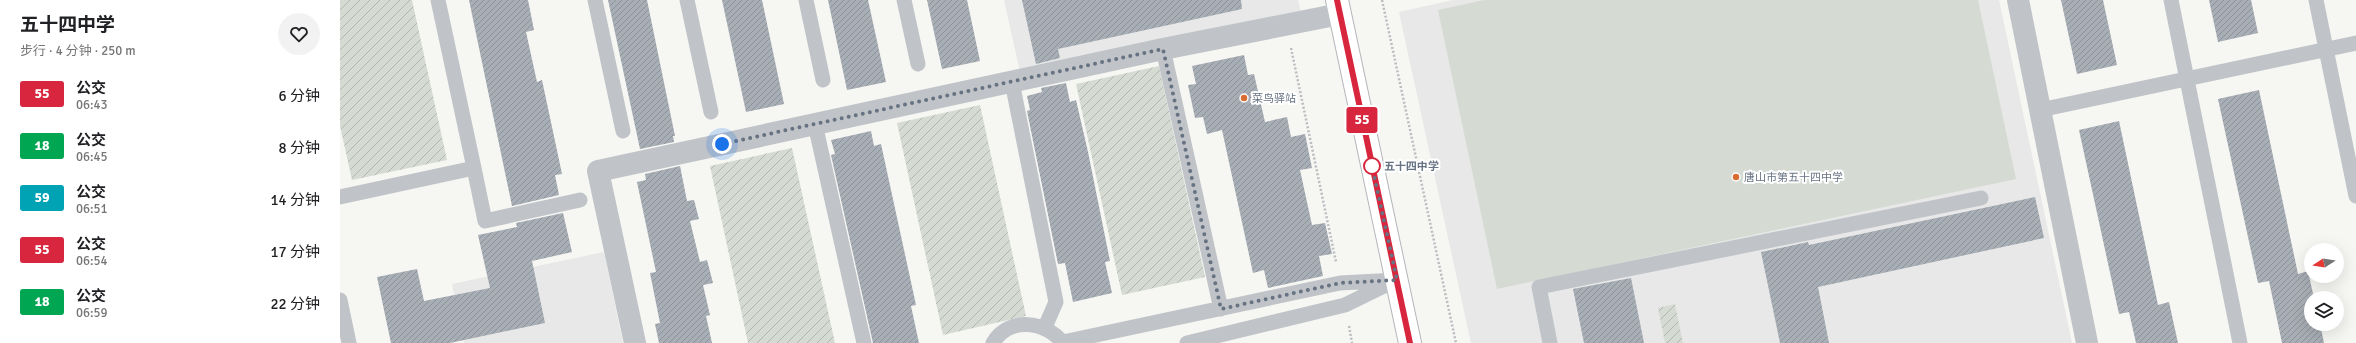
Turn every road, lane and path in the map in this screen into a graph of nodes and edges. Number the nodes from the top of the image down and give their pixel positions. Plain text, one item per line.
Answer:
1 (438, 0) edge
2 (595, 0) edge
3 (687, 0) edge
4 (806, 0) edge
5 (904, 0) edge
6 (1382, 0) edge
7 (2018, 0) edge
8 (2171, 0) edge
9 (2316, 0) edge
10 (1338, 7) edge
11 (1286, 25) junction
12 (2356, 43) edge
13 (1163, 49) junction
14 (2326, 49) junction
15 (918, 64) dead end
16 (2187, 79) junction
17 (823, 80) dead end
18 (1012, 82) junction
19 (2040, 110) junction
20 (711, 112) dead end
21 (815, 124) junction
22 (623, 131) dead end
23 (474, 168) junction
24 (2356, 196) edge
25 (340, 197) edge
26 (1981, 198) dead end
27 (580, 200) dead end
28 (1397, 280) junction
29 (1340, 283) junction
30 (340, 300) edge
31 (1345, 305) junction
32 (1221, 309) junction
33 (1045, 327) junction
34 (1228, 339) edge
35 (349, 343) edge
36 (635, 343) edge
37 (864, 343) edge
38 (993, 343) edge
39 (1063, 343) edge
40 (1187, 343) edge
41 (1352, 343) edge
42 (1410, 343) edge
43 (1456, 343) edge
44 (1550, 343) edge
45 (2087, 343) edge
46 (2240, 343) edge

1 - 23 lane
2 - 22 lane
3 - 20 lane
4 - 17 lane
5 - 15 lane
6 - 43 path
7 - 19 street
8 - 16 lane
9 - 14 lane
10 - 11 street
10 - 28 street
11 - 13 street
11 - 29 path
12 - 14 lane
13 - 18 street
13 - 32 lane
14 - 16 lane
14 - 24 lane
16 - 19 lane
16 - 46 lane
18 - 21 street
18 - 33 lane
19 - 45 street
21 - 36 street
21 - 37 lane
23 - 25 lane
23 - 27 lane
26 - 44 lane
28 - 29 lane
28 - 31 lane
28 - 42 street
29 - 32 lane
30 - 35 lane
31 - 34 lane
31 - 41 path
32 - 39 lane
33 - 38 lane
33 - 39 lane
34 - 40 lane

